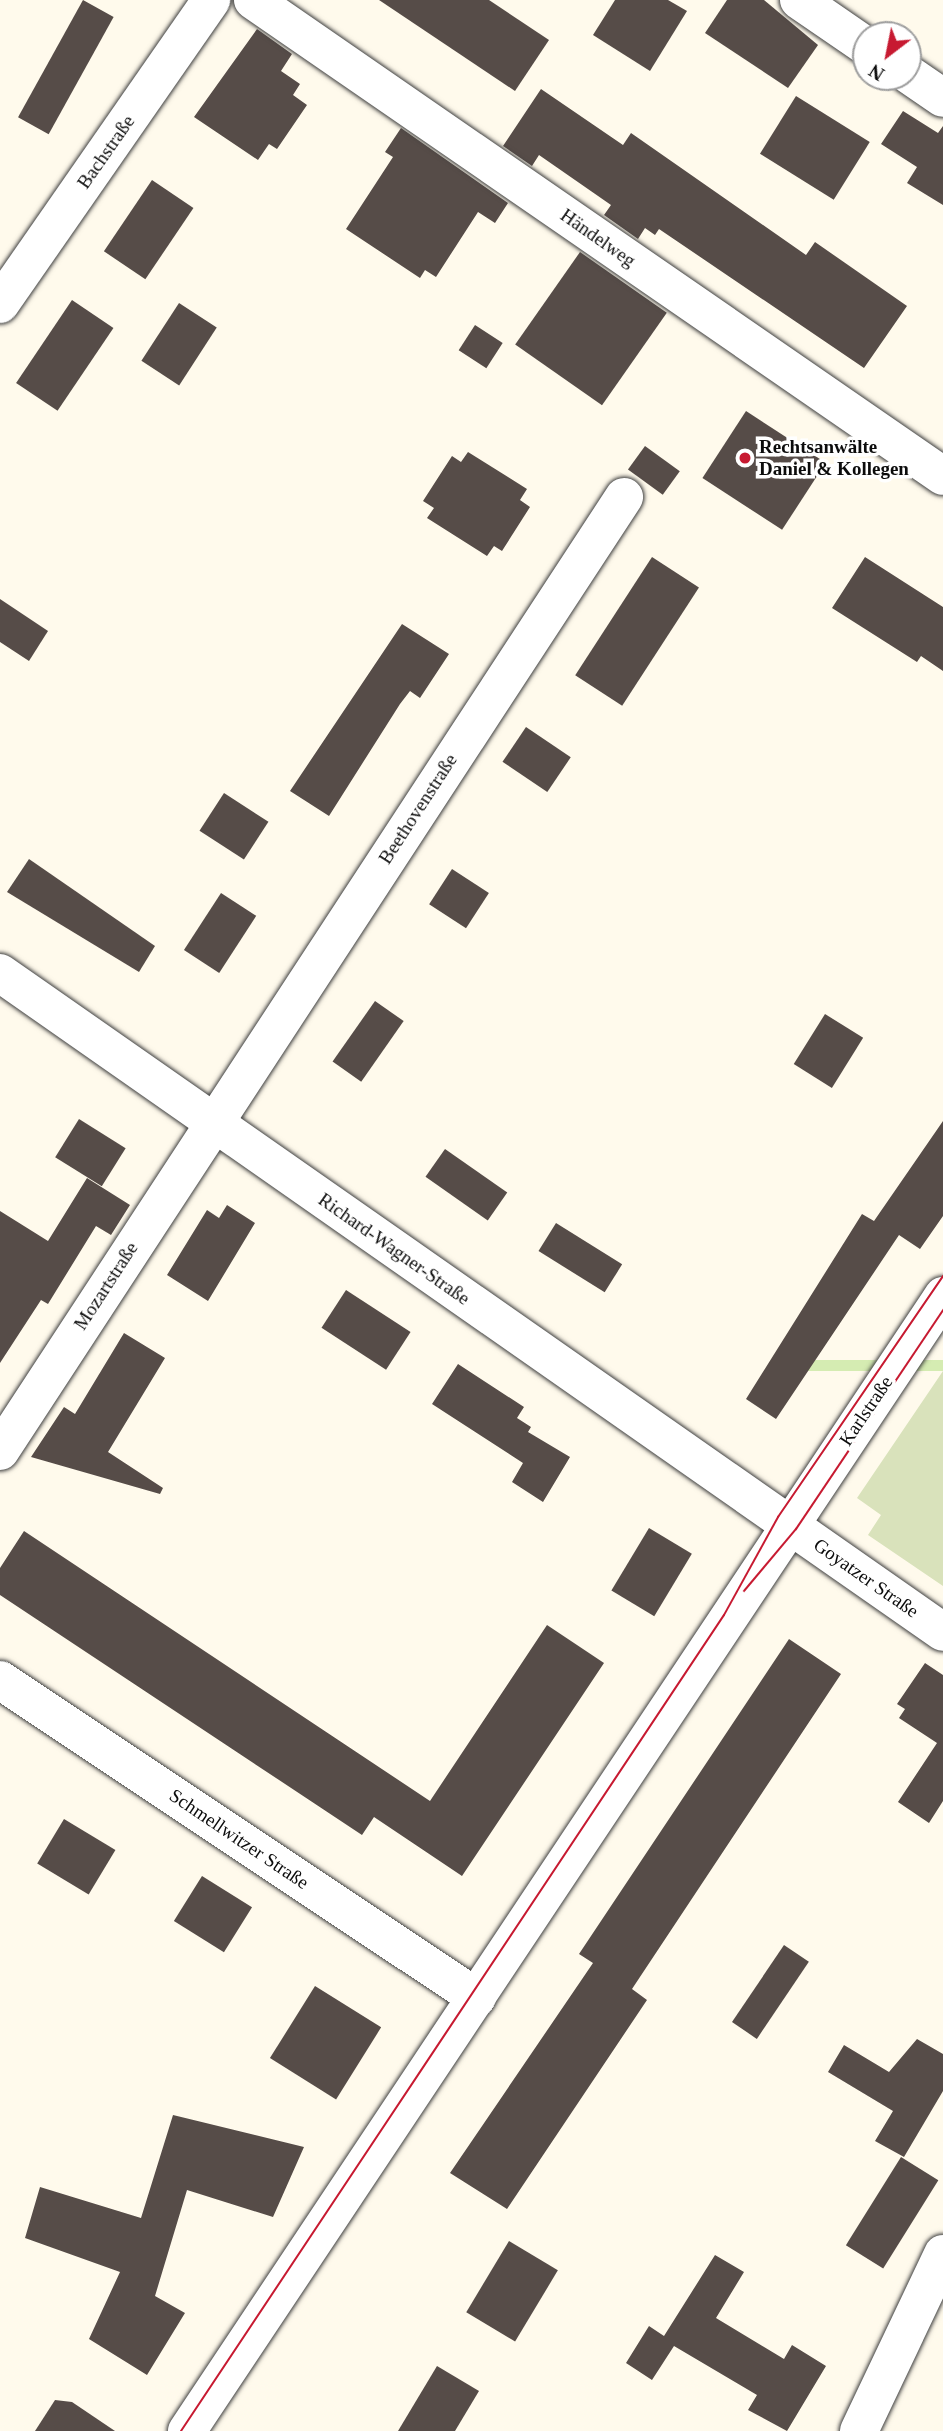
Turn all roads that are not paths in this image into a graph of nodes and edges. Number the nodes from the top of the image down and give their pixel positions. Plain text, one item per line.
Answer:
1 (211, 0) edge
2 (253, 0) edge
3 (799, 0) edge
4 (852, 36) edge
5 (922, 84) edge
6 (943, 98) edge
7 (0, 304) edge
8 (943, 475) edge
9 (624, 497) dead end
10 (0, 973) edge
11 (212, 1121) junction
12 (943, 1296) edge
13 (0, 1451) edge
14 (789, 1525) junction
15 (943, 1632) edge
16 (0, 1680) edge
17 (477, 1998) junction
18 (943, 2254) edge
19 (187, 2431) edge
20 (859, 2431) edge

1 - 7 street, Bachstraße
2 - 8 street, Händelweg
3 - 4 street
5 - 6 street
9 - 11 street, Beethovenstraße
10 - 11 street, Richard-Wagner-Straße
11 - 13 street, Mozartstraße
11 - 14 street, Richard-Wagner-Straße
12 - 14 street, Karlstraße
14 - 15 street, Goyatzer Straße
14 - 17 street
16 - 17 street, Schmellwitzer Straße
17 - 19 street
18 - 20 street

